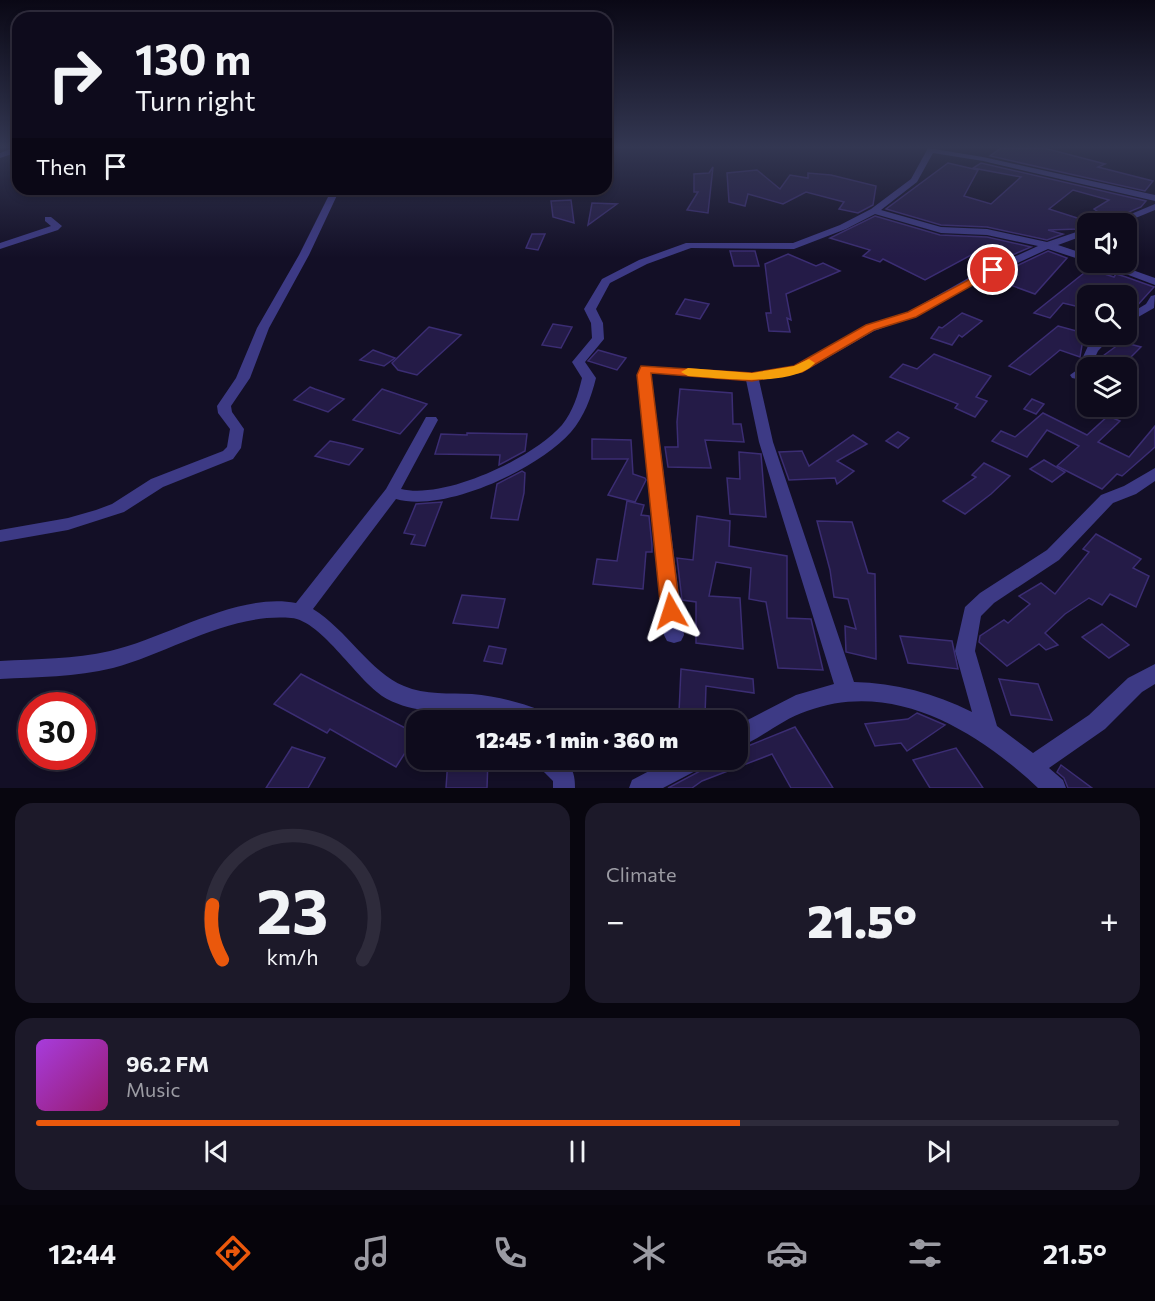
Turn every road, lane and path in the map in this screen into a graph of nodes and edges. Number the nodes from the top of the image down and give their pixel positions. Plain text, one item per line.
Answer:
1 (908, 185) edge
2 (1097, 185) edge
3 (333, 195) edge
4 (1155, 198) edge
5 (1155, 207) edge
6 (874, 211) junction
7 (1137, 214) edge
8 (48, 219) dead end
9 (1077, 235) edge
10 (1048, 245) junction
11 (0, 246) edge
12 (1077, 255) edge
13 (1130, 273) edge
14 (1155, 282) edge
15 (1155, 298) edge
16 (1137, 314) edge
17 (752, 377) junction
18 (431, 420) dead end
19 (1155, 473) edge
20 (392, 492) junction
21 (0, 536) edge
22 (301, 611) junction
23 (674, 635) dead end
24 (0, 670) edge
25 (1155, 673) edge
26 (847, 693) junction
27 (504, 710) edge
28 (748, 732) edge
29 (988, 733) junction
30 (1031, 767) junction
31 (558, 770) edge
32 (674, 770) edge
33 (564, 788) edge
34 (640, 788) edge
35 (1055, 788) edge

1 - 6 street
2 - 4 street
3 - 21 street
5 - 7 street
6 - 10 street
6 - 20 street
8 - 11 street
9 - 10 street
10 - 12 street
10 - 17 street
13 - 14 street
15 - 16 street
17 - 23 street
17 - 26 street
18 - 20 street
19 - 29 street
20 - 22 street
22 - 24 street
22 - 27 street
25 - 30 street
26 - 28 street
26 - 29 street
29 - 30 street
30 - 35 street
31 - 33 street
32 - 34 street

